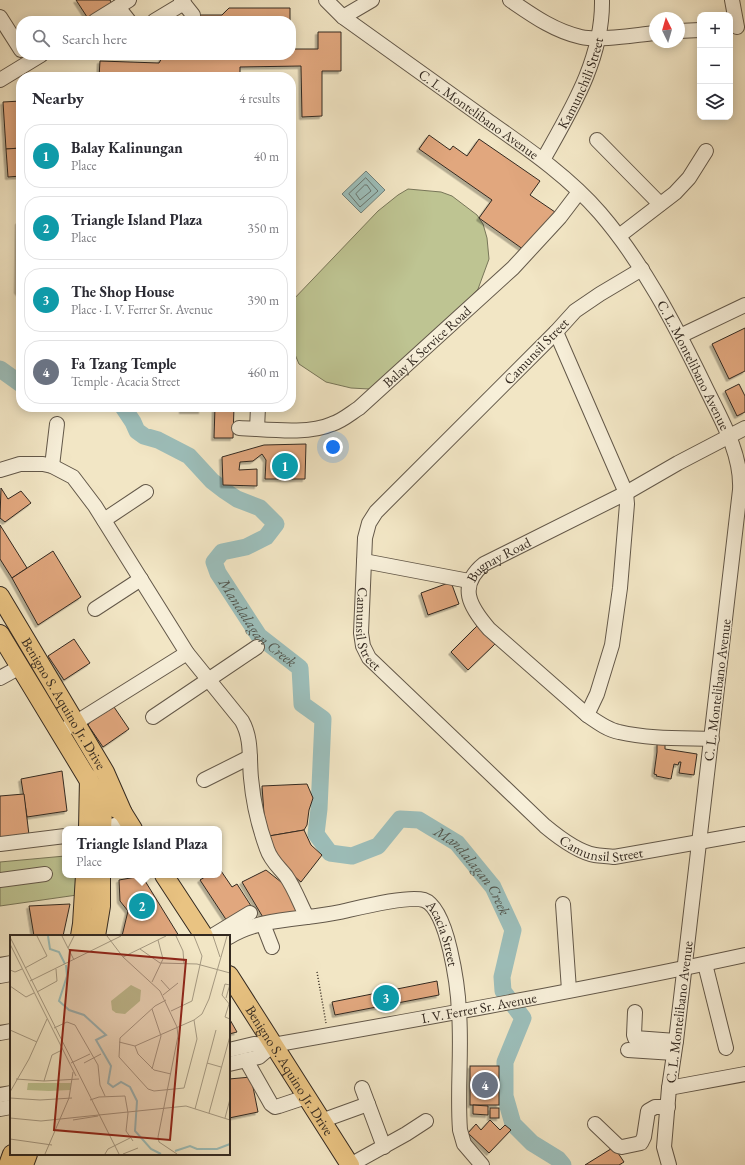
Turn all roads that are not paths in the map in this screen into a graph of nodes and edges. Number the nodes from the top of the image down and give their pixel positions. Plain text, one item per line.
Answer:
1 (326, 0) edge
2 (372, 0) edge
3 (510, 0) edge
4 (602, 0) edge
5 (732, 0) edge
6 (183, 2) edge
7 (123, 3) edge
8 (103, 16) edge
9 (127, 16) edge
10 (162, 16) edge
11 (193, 16) edge
12 (0, 17) edge
13 (343, 17) junction
14 (737, 27) edge
15 (697, 30) edge
16 (685, 31) edge
17 (649, 34) edge
18 (598, 38) junction
19 (16, 42) edge
20 (28, 60) edge
21 (0, 80) edge
22 (597, 140) dead end
23 (706, 151) dead end
24 (543, 160) junction
25 (579, 192) junction
26 (660, 204) junction
27 (619, 236) junction
28 (642, 269) junction
29 (745, 305) edge
30 (556, 332) junction
31 (680, 336) junction
32 (258, 412) edge
33 (58, 424) dead end
34 (239, 428) dead end
35 (745, 428) edge
36 (257, 429) junction
37 (729, 436) junction
38 (52, 466) junction
39 (0, 470) edge
40 (146, 492) dead end
41 (626, 492) junction
42 (104, 520) junction
43 (364, 561) junction
44 (141, 579) junction
45 (469, 581) junction
46 (0, 596) edge
47 (95, 609) dead end
48 (2, 642) edge
49 (257, 647) dead end
50 (187, 653) junction
51 (20, 667) junction
52 (0, 678) edge
53 (208, 680) junction
54 (587, 715) junction
55 (153, 717) dead end
56 (76, 723) junction
57 (60, 733) junction
58 (712, 739) junction
59 (90, 747) junction
60 (250, 757) junction
61 (105, 772) junction
62 (204, 780) dead end
63 (89, 781) junction
64 (104, 801) junction
65 (128, 821) edge
66 (88, 826) edge
67 (102, 826) edge
68 (112, 826) edge
69 (745, 834) edge
70 (62, 836) edge
71 (699, 843) junction
72 (0, 844) edge
73 (45, 874) dead end
74 (93, 878) edge
75 (166, 878) edge
76 (0, 880) edge
77 (563, 904) dead end
78 (250, 913) dead end
79 (307, 917) junction
80 (263, 924) junction
81 (80, 935) edge
82 (96, 935) edge
83 (203, 935) edge
84 (214, 935) edge
85 (230, 937) edge
86 (272, 947) dead end
87 (745, 955) edge
88 (10, 963) edge
89 (705, 964) junction
90 (0, 965) edge
91 (684, 968) junction
92 (10, 974) edge
93 (0, 976) edge
94 (230, 977) edge
95 (569, 990) junction
96 (459, 1012) junction
97 (635, 1012) dead end
98 (10, 1031) edge
99 (0, 1033) edge
100 (273, 1045) junction
101 (675, 1047) junction
102 (726, 1048) dead end
103 (230, 1050) edge
104 (628, 1050) dead end
105 (246, 1060) junction
106 (230, 1064) edge
107 (745, 1074) edge
108 (362, 1088) dead end
109 (669, 1088) junction
110 (10, 1093) edge
111 (0, 1095) edge
112 (306, 1097) junction
113 (368, 1104) junction
114 (10, 1107) edge
115 (668, 1107) junction
116 (0, 1109) edge
117 (321, 1121) junction
118 (426, 1121) dead end
119 (595, 1124) dead end
120 (384, 1146) junction
121 (12, 1155) edge
122 (28, 1155) edge
123 (8, 1165) edge
124 (24, 1165) edge
125 (350, 1165) edge
126 (482, 1165) edge
127 (669, 1165) edge

1 - 13 street, C. L. Montelibano Avenue
2 - 13 street
3 - 18 street
4 - 18 street, Kamunchili Street
5 - 14 street
6 - 10 street
6 - 11 street
7 - 8 street
7 - 9 street
12 - 19 street
13 - 24 street, C. L. Montelibano Avenue
15 - 16 street
17 - 18 street
18 - 24 street, Kamunchili Street
20 - 21 street
22 - 26 street
23 - 26 street
24 - 25 street, C. L. Montelibano Avenue
25 - 27 street, C. L. Montelibano Avenue
25 - 36 street, Balay K Service Road
26 - 27 street
27 - 28 street, C. L. Montelibano Avenue
28 - 30 street, Camunsil Street
28 - 31 street, C. L. Montelibano Avenue
29 - 31 street
30 - 41 street
30 - 43 street, Camunsil Street
31 - 37 street, C. L. Montelibano Avenue
32 - 36 street
33 - 38 street
34 - 36 street, Balay K Service Road
35 - 37 street, Bugnay Road
37 - 41 street, Bugnay Road
37 - 58 street, C. L. Montelibano Avenue
38 - 39 street
38 - 42 street
40 - 42 street
41 - 45 street, Bugnay Road
41 - 54 street
42 - 44 street
43 - 45 street
43 - 71 street, Camunsil Street
44 - 47 street
44 - 50 street
45 - 54 street, Bugnay Road
46 - 56 main road, Benigno S. Aquino Jr. Drive
48 - 51 main road, Benigno S. Aquino Jr. Drive
49 - 53 street
50 - 53 street
50 - 56 street
51 - 52 street
51 - 57 main road, Benigno S. Aquino Jr. Drive
53 - 55 street
53 - 60 street
54 - 58 street, Bugnay Road
56 - 57 street
56 - 59 main road, Benigno S. Aquino Jr. Drive
57 - 63 main road, Benigno S. Aquino Jr. Drive
58 - 71 street, C. L. Montelibano Avenue
59 - 61 main road, Benigno S. Aquino Jr. Drive
59 - 63 main road
60 - 62 street
60 - 79 street
61 - 64 main road
61 - 65 main road, Benigno S. Aquino Jr. Drive
63 - 64 main road, Benigno S. Aquino Jr. Drive
63 - 66 main road
64 - 65 main road, Benigno S. Aquino Jr. Drive
64 - 67 main road
65 - 68 street
69 - 71 street, Camunsil Street
70 - 72 street
71 - 91 street, C. L. Montelibano Avenue
73 - 76 street
74 - 81 main road
74 - 82 main road
75 - 83 main road
77 - 95 street
78 - 84 street
79 - 80 street, Acacia Street
79 - 96 street, Acacia Street
80 - 85 street, Acacia Street
80 - 86 street
87 - 89 street, I. V. Ferrer Sr. Avenue
88 - 90 street
89 - 91 street, I. V. Ferrer Sr. Avenue
89 - 102 street
91 - 95 street, I. V. Ferrer Sr. Avenue
91 - 101 street, C. L. Montelibano Avenue
92 - 93 street
94 - 100 main road, Benigno S. Aquino Jr. Drive
95 - 96 street, I. V. Ferrer Sr. Avenue
96 - 100 street, I. V. Ferrer Sr. Avenue
96 - 126 street, Acacia Street
97 - 101 street
98 - 99 street
100 - 103 street, I. V. Ferrer Sr. Avenue
100 - 105 street
100 - 112 main road, Benigno S. Aquino Jr. Drive
101 - 104 street
101 - 109 street, C. L. Montelibano Avenue
105 - 106 street
105 - 112 street
107 - 109 street
108 - 113 street
109 - 115 street, C. L. Montelibano Avenue
110 - 111 street
112 - 117 main road, Benigno S. Aquino Jr. Drive
113 - 117 street
113 - 120 street
114 - 116 street
115 - 119 street
115 - 127 street, C. L. Montelibano Avenue
117 - 125 main road, Benigno S. Aquino Jr. Drive
118 - 120 street
120 - 125 street
121 - 123 main road
122 - 124 main road

